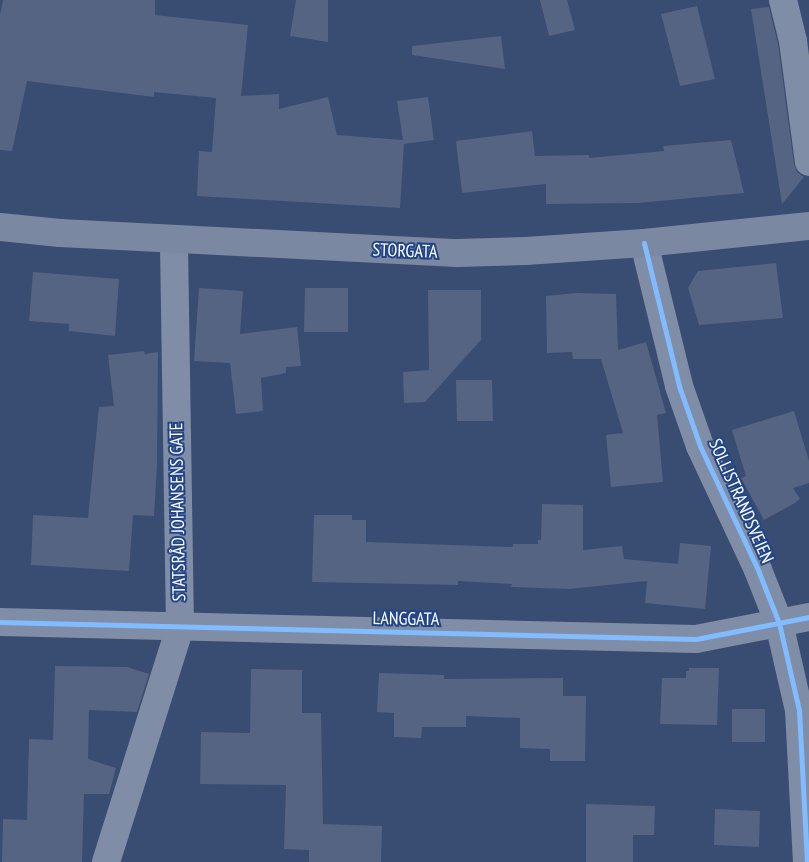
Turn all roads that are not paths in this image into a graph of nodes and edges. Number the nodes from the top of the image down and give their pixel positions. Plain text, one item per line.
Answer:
1 (783, 0) edge
2 (801, 40) edge
3 (809, 162) edge
4 (809, 226) edge
5 (0, 227) edge
6 (174, 240) junction
7 (644, 243) junction
8 (809, 617) edge
9 (0, 622) edge
10 (779, 623) junction
11 (180, 627) junction
12 (106, 862) edge
13 (807, 862) edge

1 - 2 street
2 - 3 street
4 - 7 main road, STORGATA
5 - 6 main road, STORGATA
6 - 7 main road, STORGATA
6 - 11 street, STATSRÅD JOHANSENS GATE
7 - 10 street, SOLLISTRANDSVEIEN
8 - 10 street, LANGGATA
9 - 11 street, LANGGATA
10 - 11 street, LANGGATA
10 - 13 street, SOLLISTRANDSVEIEN
11 - 12 street, STATSRÅD JOHANSENS GATE

